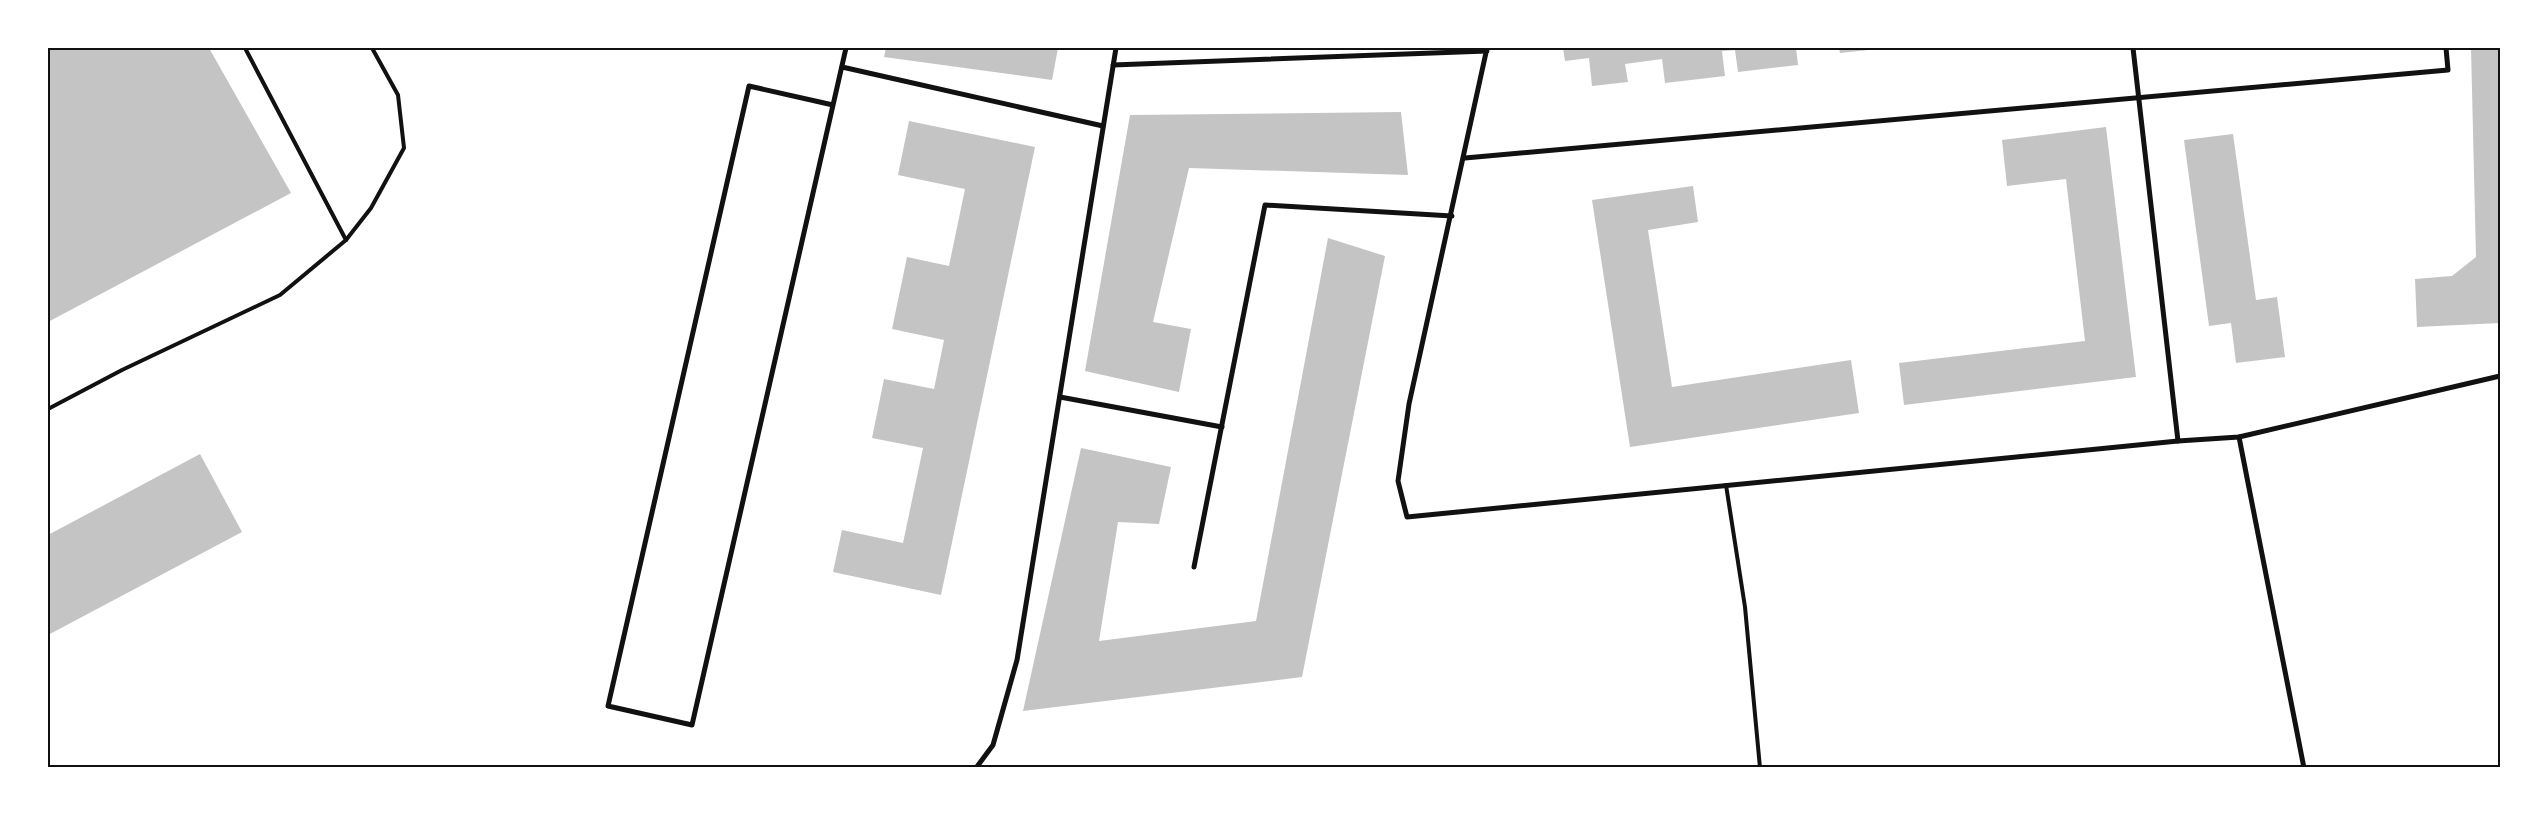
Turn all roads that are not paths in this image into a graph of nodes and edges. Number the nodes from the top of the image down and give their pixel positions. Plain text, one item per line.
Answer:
1 (245, 48) edge
2 (372, 48) edge
3 (846, 48) edge
4 (1116, 48) edge
5 (2132, 48) edge
6 (2446, 48) edge
7 (1487, 49) edge
8 (1113, 65) junction
9 (842, 67) junction
10 (2140, 97) junction
11 (832, 105) junction
12 (1103, 126) junction
13 (1464, 158) junction
14 (1452, 216) junction
15 (346, 240) junction
16 (2500, 376) edge
17 (1060, 397) junction
18 (48, 409) edge
19 (1222, 427) junction
20 (2239, 437) junction
21 (2178, 441) junction
22 (1726, 485) junction
23 (1194, 567) dead end
24 (976, 768) edge
25 (1760, 768) edge
26 (2304, 768) edge

1 - 15 lane
2 - 15 lane
3 - 9 street
4 - 8 street
5 - 10 street
6 - 10 street
7 - 8 street
7 - 13 street
8 - 12 street
9 - 11 street
9 - 12 street
10 - 13 street
10 - 21 street
11 - 11 street
12 - 17 street
13 - 14 street
14 - 19 street
14 - 22 street
15 - 18 lane
16 - 20 street
17 - 19 street
17 - 24 street
19 - 23 street
20 - 21 street
20 - 26 street
21 - 22 street
22 - 25 lane

